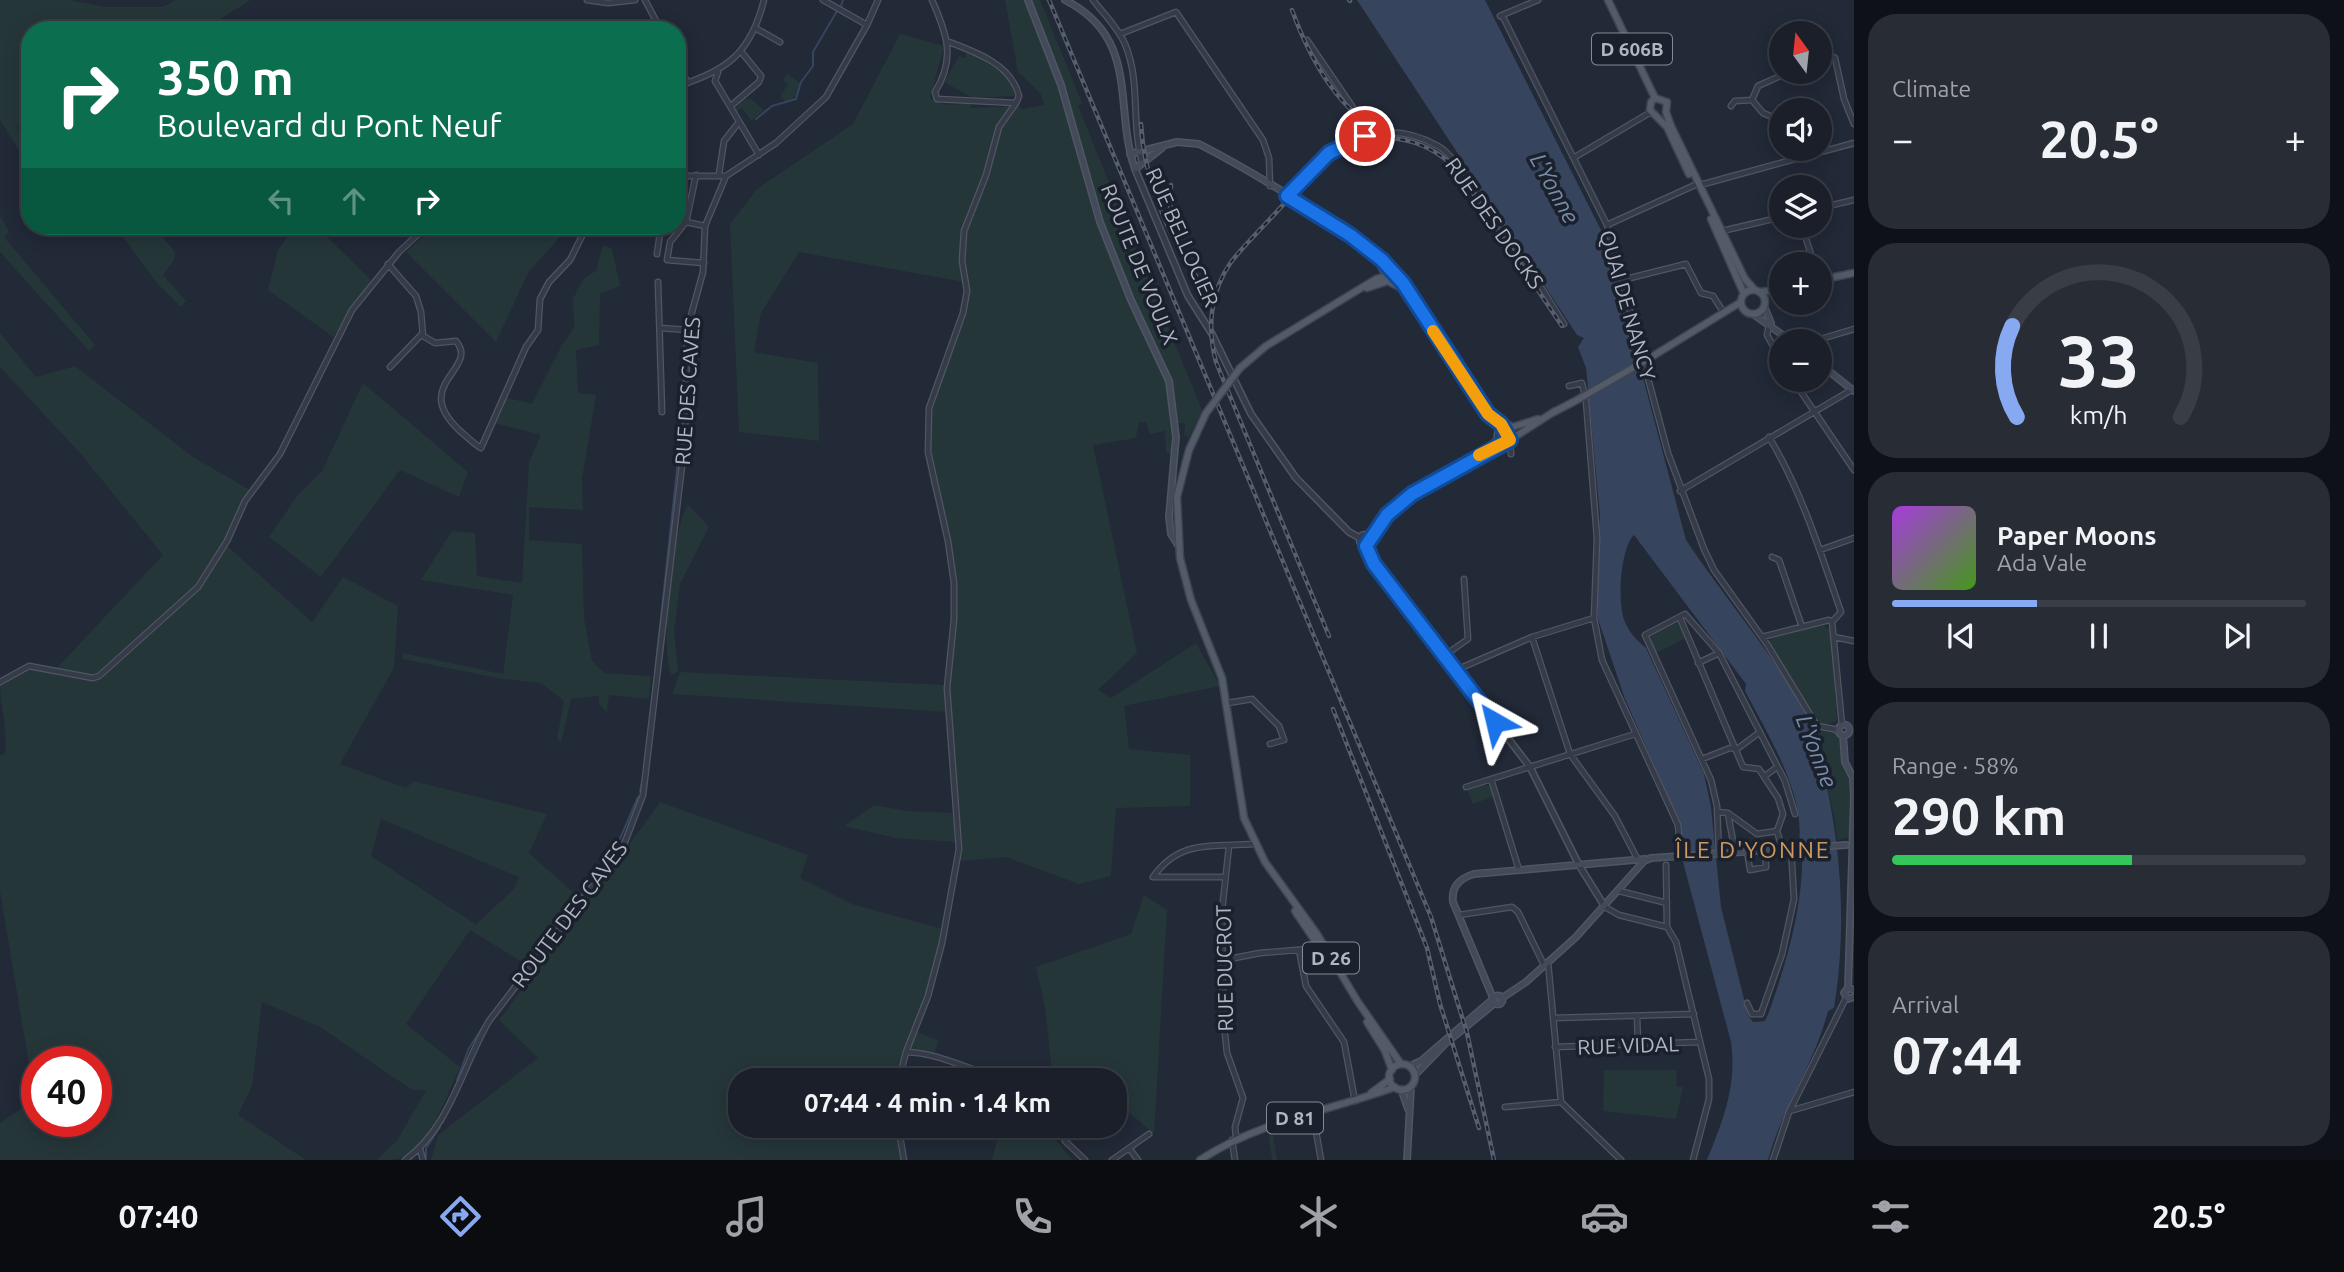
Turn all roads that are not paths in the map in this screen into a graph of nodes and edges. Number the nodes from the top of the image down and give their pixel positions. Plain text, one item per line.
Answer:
1 (587, 0) edge
2 (635, 0) edge
3 (645, 0) edge
4 (764, 0) edge
5 (823, 0) edge
6 (878, 0) edge
7 (932, 0) edge
8 (1028, 0) edge
9 (1065, 0) edge
10 (1093, 0) edge
11 (1538, 0) edge
12 (1608, 0) edge
13 (656, 21) edge
14 (867, 26) junction
15 (757, 29) junction
16 (1120, 34) junction
17 (1307, 40) dead end
18 (780, 42) dead end
19 (948, 42) junction
20 (743, 54) dead end
21 (1832, 57) edge
22 (720, 70) junction
23 (686, 79) edge
24 (1769, 81) edge
25 (688, 83) joint
26 (1655, 98) junction
27 (1752, 100) junction
28 (1016, 103) junction
29 (732, 105) junction
30 (1731, 106) dead end
31 (1666, 112) junction
32 (1655, 114) junction
33 (1769, 116) edge
34 (739, 122) junction
35 (1854, 124) edge
36 (1371, 135) junction
37 (1854, 143) edge
38 (1168, 144) junction
39 (1832, 149) edge
40 (1140, 152) junction
41 (759, 155) junction
42 (1130, 155) junction
43 (1575, 157) junction
44 (1789, 161) edge
45 (1142, 162) junction
46 (1135, 169) junction
47 (719, 174) junction
48 (696, 175) junction
49 (686, 176) edge
50 (726, 176) junction
51 (1697, 185) junction
52 (1270, 187) junction
53 (1287, 196) junction
54 (1854, 200) edge
55 (1832, 205) edge
56 (1769, 220) edge
57 (686, 222) joint
58 (1607, 225) junction
59 (705, 226) junction
60 (1721, 232) junction
61 (418, 235) edge
62 (582, 235) edge
63 (660, 235) edge
64 (676, 235) edge
65 (657, 254) dead end
66 (1374, 255) junction
67 (704, 263) junction
68 (388, 264) junction
69 (1380, 265) junction
70 (1854, 273) edge
71 (1389, 276) junction
72 (1832, 278) edge
73 (1376, 279) junction
74 (1622, 280) junction
75 (658, 282) dead end
76 (1757, 291) junction
77 (1769, 291) edge
78 (1744, 294) junction
79 (1769, 301) edge
80 (1741, 302) junction
81 (1765, 304) junction
82 (1333, 306) junction
83 (1744, 310) junction
84 (1725, 314) junction
85 (1754, 314) junction
86 (1711, 323) junction
87 (1564, 324) dead end
88 (1769, 324) junction
89 (661, 328) junction
90 (1775, 329) edge
91 (1777, 329) edge
92 (1854, 329) edge
93 (687, 330) junction
94 (422, 334) junction
95 (1832, 336) edge
96 (1769, 337) edge
97 (390, 367) dead end
98 (1832, 373) edge
99 (1570, 386) dead end
100 (1853, 389) edge
101 (1801, 392) edge
102 (1555, 411) junction
103 (1813, 411) junction
104 (662, 412) dead end
105 (1525, 425) junction
106 (1502, 436) junction
107 (1769, 437) junction
108 (1854, 470) edge
109 (1680, 491) junction
110 (1370, 537) junction
111 (1360, 538) junction
112 (1854, 538) edge
113 (1366, 546) junction
114 (1179, 547) junction
115 (1820, 551) junction
116 (1772, 557) dead end
117 (1464, 579) dead end
118 (664, 598) joint
119 (1594, 618) junction
120 (1680, 618) junction
121 (1832, 622) junction
122 (1802, 627) junction
123 (1532, 637) junction
124 (1762, 637) junction
125 (1834, 637) junction
126 (1854, 641) edge
127 (1719, 653) junction
128 (1444, 656) junction
129 (1698, 663) junction
130 (1456, 670) junction
131 (0, 682) edge
132 (1228, 704) junction
133 (1854, 720) edge
134 (1843, 729) junction
135 (1760, 732) junction
136 (1635, 734) junction
137 (1270, 744) dead end
138 (1735, 748) junction
139 (1570, 754) junction
140 (1702, 759) junction
141 (1530, 767) junction
142 (1777, 767) junction
143 (1852, 771) edge
144 (1765, 776) junction
145 (1491, 779) junction
146 (1466, 787) dead end
147 (1717, 812) junction
148 (1728, 813) junction
149 (1795, 814) dead end
150 (1853, 823) edge
151 (1777, 831) junction
152 (1254, 844) junction
153 (1844, 845) junction
154 (1854, 845) edge
155 (1229, 846) junction
156 (1791, 847) junction
157 (1782, 848) junction
158 (1765, 849) junction
159 (1747, 851) junction
160 (1735, 852) junction
161 (1718, 854) junction
162 (1682, 856) junction
163 (1651, 858) junction
164 (1635, 860) junction
165 (1579, 865) junction
166 (1667, 865) dead end
167 (1636, 868) junction
168 (1519, 870) junction
169 (1225, 877) junction
170 (1853, 877) edge
171 (1282, 888) junction
172 (1619, 891) junction
173 (1667, 903) junction
174 (1605, 907) junction
175 (1458, 916) junction
176 (1667, 927) junction
177 (1320, 948) junction
178 (1299, 950) junction
179 (1224, 960) junction
180 (1546, 964) junction
181 (1852, 967) edge
182 (1851, 989) edge
183 (1854, 997) edge
184 (1846, 998) junction
185 (1494, 1000) junction
186 (1746, 1003) dead end
187 (1694, 1014) junction
188 (1637, 1016) junction
189 (1553, 1018) junction
190 (1700, 1042) junction
191 (1638, 1044) junction
192 (1555, 1047) junction
193 (906, 1052) junction
194 (1401, 1064) junction
195 (1410, 1066) junction
196 (902, 1068) edge
197 (976, 1068) edge
198 (1391, 1070) junction
199 (1415, 1076) junction
200 (1390, 1079) junction
201 (1411, 1086) junction
202 (1398, 1088) junction
203 (1854, 1092) edge
204 (1363, 1098) junction
205 (1355, 1102) junction
206 (1561, 1102) junction
207 (1505, 1107) dead end
208 (1790, 1111) junction
209 (1313, 1114) junction
210 (1409, 1115) junction
211 (1149, 1134) dead end
212 (900, 1138) edge
213 (1067, 1138) edge
214 (1234, 1139) junction
215 (1129, 1148) junction
216 (420, 1149) junction
217 (405, 1160) edge
218 (423, 1160) edge
219 (904, 1160) edge
220 (1085, 1160) edge
221 (1112, 1160) edge
222 (1138, 1160) edge
223 (1200, 1160) edge
224 (1235, 1160) edge
225 (1321, 1160) edge
226 (1407, 1160) edge
227 (1621, 1160) edge
228 (1693, 1160) edge
229 (1773, 1160) edge

1 - 2 street
3 - 13 street
4 - 15 street
5 - 14 street
6 - 14 street
7 - 19 street
8 - 114 main road, ROUTE DE VOULX / D 26
9 - 42 main road, RUE BELLOCIER
10 - 16 street
11 - 43 street, QUAI DE NANCY
12 - 26 main road, D 606B
14 - 41 street
15 - 18 street
15 - 22 street
16 - 40 street
16 - 52 street
17 - 36 street
19 - 28 street
19 - 28 street
20 - 29 street
21 - 35 street
22 - 25 street
22 - 29 street
23 - 25 street
24 - 27 street
26 - 31 main road
26 - 32 main road
27 - 30 street
27 - 33 street
28 - 193 street
29 - 34 street
31 - 32 main road
31 - 51 main road
32 - 43 street
32 - 51 main road
34 - 41 street
34 - 47 street
36 - 53 street, RUE DES DOCKS
36 - 87 street, RUE DES DOCKS
37 - 39 street
38 - 40 main road
38 - 45 main road
38 - 52 main road
40 - 42 main road
40 - 45 street
41 - 50 street
42 - 46 main road, RUE BELLOCIER
43 - 58 street, QUAI DE NANCY
44 - 51 street
45 - 46 main road
46 - 111 street, RUE BELLOCIER
47 - 48 street
47 - 50 street
48 - 49 street
48 - 57 street
50 - 59 street, RUE DES CAVES
51 - 58 street
51 - 60 main road
51 - 78 main road
52 - 53 main road
53 - 66 main road
54 - 55 street
56 - 60 street
57 - 59 street
58 - 74 street, QUAI DE NANCY
59 - 67 street, RUE DES CAVES
60 - 76 main road
61 - 68 street
62 - 94 street
63 - 65 street
64 - 67 street
66 - 69 main road
66 - 71 main road
67 - 93 street, RUE DES CAVES
68 - 94 street
68 - 131 street
69 - 71 main road
69 - 73 main road
70 - 72 main road
71 - 73 main road
71 - 82 main road
71 - 106 main road
73 - 82 main road
74 - 84 street
74 - 109 street, QUAI DE NANCY
75 - 89 street
76 - 77 main road
76 - 78 main road
76 - 81 main road
78 - 80 main road
79 - 81 main road
80 - 83 main road
80 - 84 main road
81 - 85 main road
81 - 91 main road
82 - 114 main road, bridge
83 - 85 main road
83 - 86 main road
84 - 86 main road
85 - 88 main road
86 - 102 main road, bridge
88 - 90 main road
88 - 96 street
89 - 93 street
89 - 104 street
92 - 95 street
93 - 118 street, RUE DES CAVES
94 - 97 street
98 - 100 main road
99 - 119 street
100 - 103 street
101 - 103 street
102 - 105 main road
102 - 106 main road
103 - 107 street
103 - 108 street
105 - 106 main road
105 - 106 street
106 - 110 street
107 - 109 street
107 - 115 street
109 - 124 street, QUAI DE NANCY
110 - 111 street
110 - 113 street
111 - 113 street, RUE BELLOCIER
112 - 115 street
113 - 128 street
114 - 132 main road, D 26
115 - 121 street
116 - 122 street
117 - 128 street
118 - 216 street, ROUTE DES CAVES
119 - 123 street
119 - 136 street
120 - 127 street
120 - 129 street
120 - 140 street
121 - 122 street
121 - 125 street
122 - 124 street
123 - 130 street
123 - 139 street
124 - 134 street, QUAI DE NANCY
125 - 126 street
125 - 134 street
127 - 129 street
127 - 135 street
128 - 130 street
129 - 138 street
130 - 141 street
132 - 137 street
132 - 152 main road, D 26
133 - 134 main road
134 - 143 main road
135 - 138 street
135 - 142 street
136 - 139 street
136 - 162 street
138 - 140 street
138 - 144 street
139 - 141 street
139 - 164 street
140 - 147 street
141 - 145 street
141 - 165 street
142 - 144 street
142 - 149 street
143 - 150 main road
144 - 151 street
145 - 146 street
145 - 168 street
147 - 148 street
147 - 161 street
148 - 151 street
148 - 160 street
150 - 153 main road
150 - 154 main road
151 - 157 street
152 - 155 street
152 - 171 main road, D 26
153 - 156 main road
153 - 170 main road
154 - 170 main road
155 - 169 street, RUE DUCROT
155 - 169 street, RUE DUCROT
156 - 157 main road
156 - 186 street
157 - 158 main road
158 - 159 main road
158 - 159 street
159 - 160 main road
160 - 161 main road
161 - 162 main road
162 - 163 main road
163 - 164 main road
163 - 167 main road
164 - 165 main road
164 - 167 main road
165 - 168 main road
165 - 174 street
166 - 173 street
167 - 172 main road
168 - 175 main road
169 - 179 street, RUE DUCROT
170 - 181 main road
171 - 177 main road, D 26
171 - 194 main road, D 26
172 - 173 street
172 - 174 main road
173 - 176 street
174 - 176 street
174 - 180 main road
175 - 180 street
175 - 185 main road
176 - 187 street
177 - 178 street
177 - 198 main road, D 26
178 - 179 street
178 - 205 street
179 - 214 street, RUE DUCROT
180 - 185 main road
180 - 189 street
181 - 182 main road
182 - 184 main road
183 - 184 main road
184 - 208 street
185 - 195 main road
185 - 199 main road
187 - 188 street
187 - 190 street
188 - 189 street
188 - 191 street
189 - 192 street
190 - 191 street, RUE VIDAL
190 - 228 street
191 - 192 street, RUE VIDAL
192 - 206 street
193 - 196 street
193 - 197 street
194 - 195 main road
194 - 198 main road
195 - 199 main road
198 - 200 main road
199 - 201 main road
200 - 202 main road
200 - 204 main road, D 81
201 - 202 main road
201 - 210 main road
202 - 204 main road, D 81
202 - 210 main road
203 - 208 street
204 - 205 main road, D 81
205 - 209 main road, D 81
206 - 207 street
206 - 227 street
208 - 229 street
209 - 214 main road, D 81
209 - 225 street
210 - 226 main road
211 - 215 street
212 - 219 street
213 - 220 street
214 - 223 main road, D 81
214 - 224 street, RUE DUCROT
215 - 221 street
215 - 222 street
216 - 217 street, ROUTE DES CAVES
216 - 218 street

